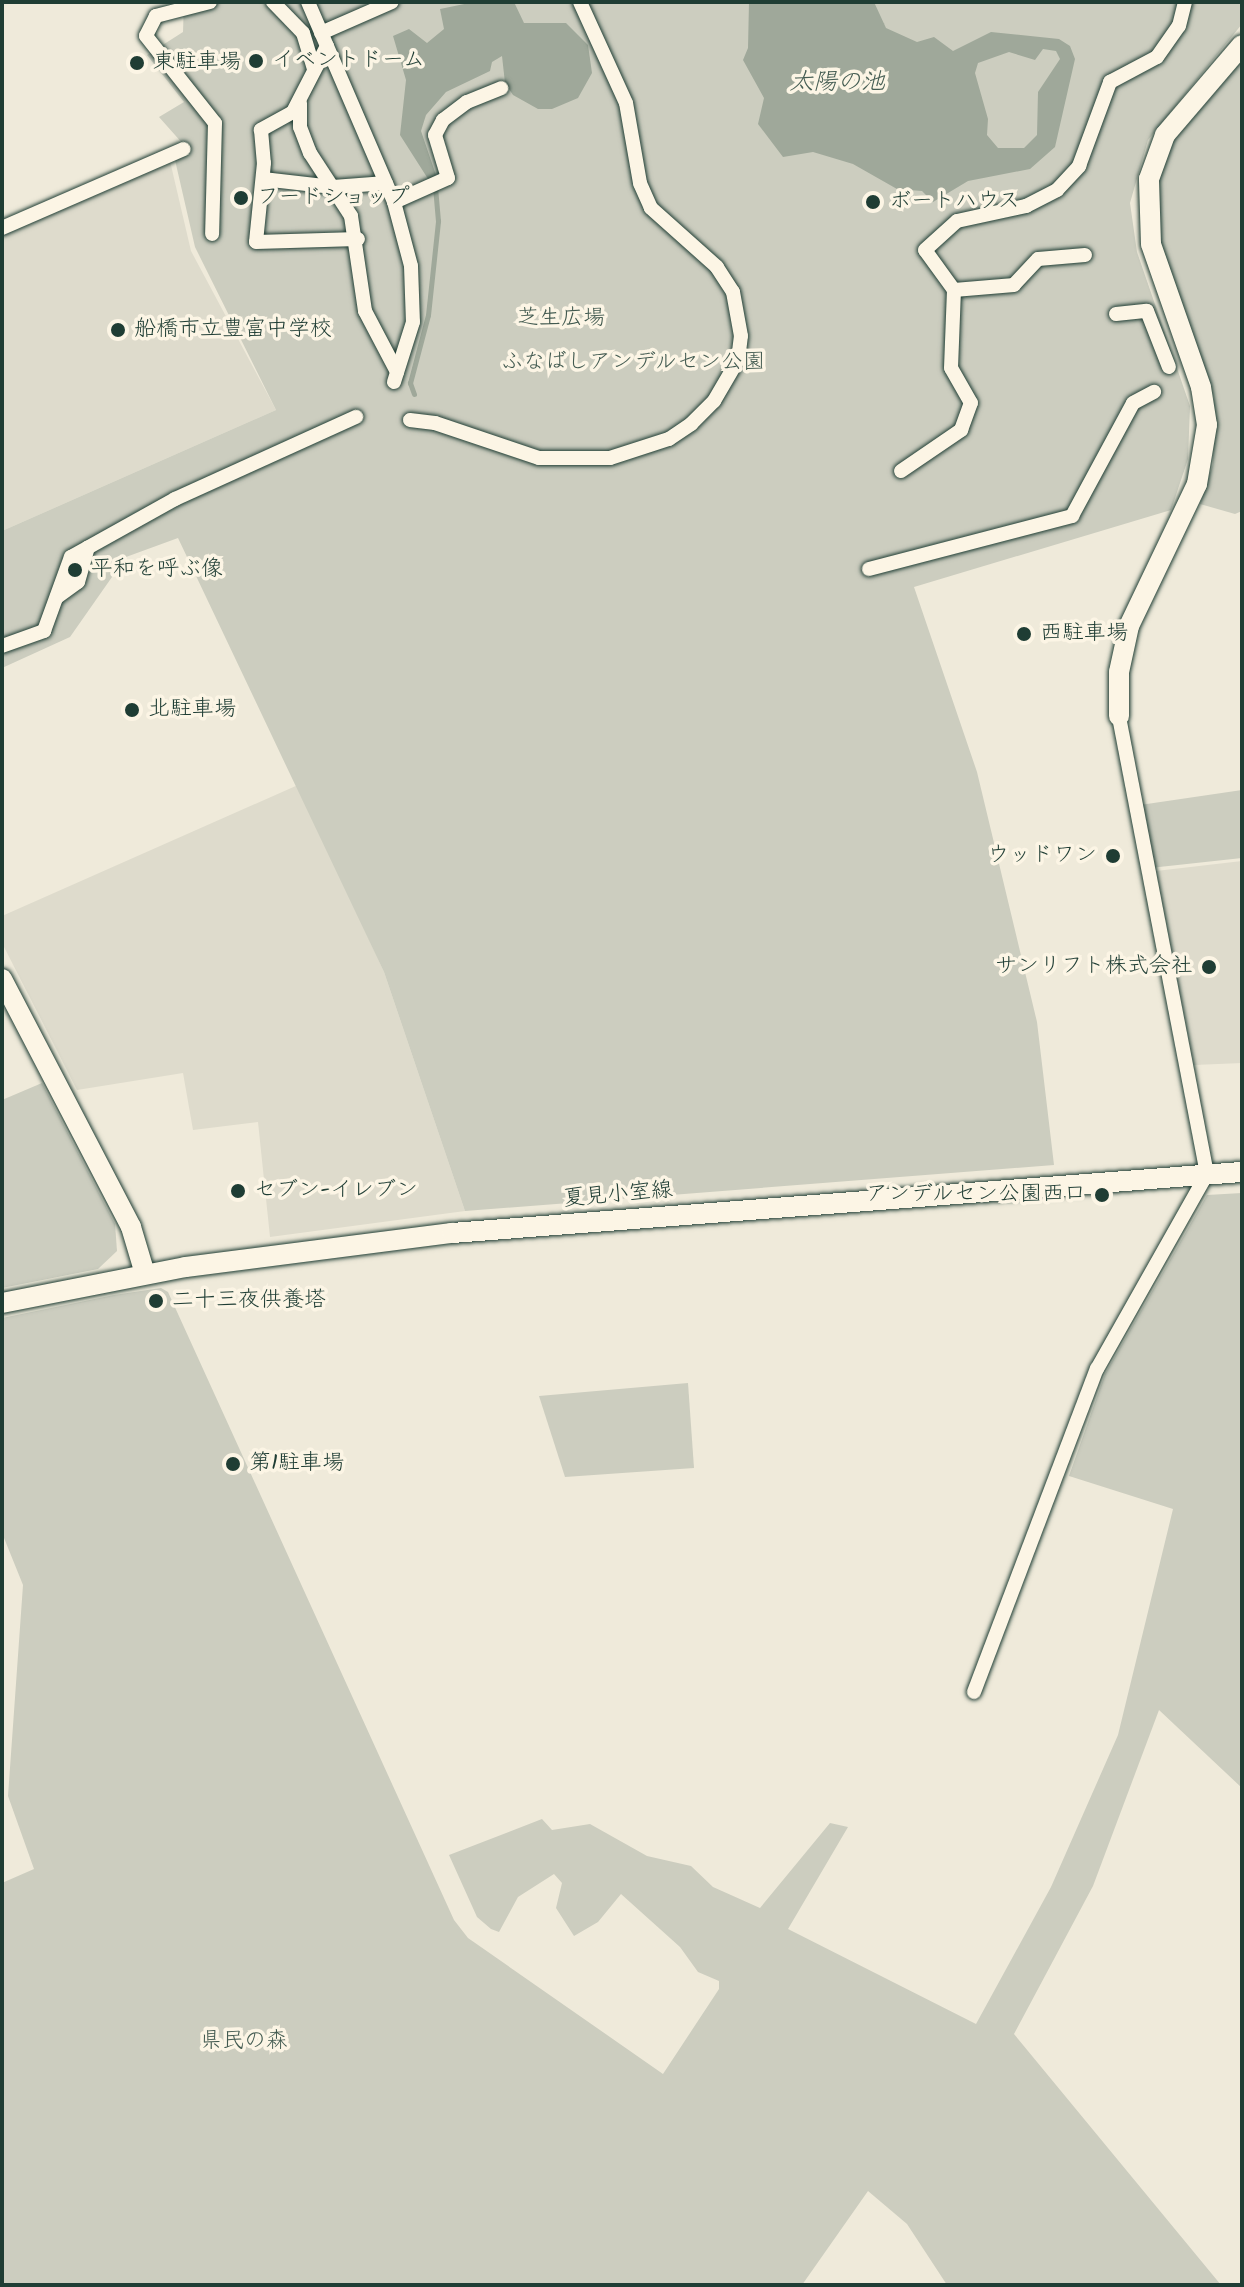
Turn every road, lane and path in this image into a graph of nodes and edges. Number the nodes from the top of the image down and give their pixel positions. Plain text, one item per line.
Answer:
1 (210, 2) edge
2 (273, 2) edge
3 (308, 2) edge
4 (392, 2) edge
5 (580, 2) edge
6 (1185, 2) edge
7 (324, 40) junction
8 (1242, 45) edge
9 (314, 68) junction
10 (501, 88) dead end
11 (300, 103) junction
12 (184, 149) dead end
13 (263, 179) junction
14 (386, 183) junction
15 (333, 187) junction
16 (394, 202) junction
17 (2, 228) edge
18 (212, 234) dead end
19 (358, 239) junction
20 (1085, 255) dead end
21 (954, 290) junction
22 (1116, 314) dead end
23 (1169, 367) dead end
24 (1154, 392) dead end
25 (356, 417) dead end
26 (410, 420) dead end
27 (901, 471) dead end
28 (869, 569) dead end
29 (2, 646) edge
30 (1119, 716) joint
31 (2, 979) edge
32 (1242, 1172) edge
33 (1207, 1174) junction
34 (145, 1274) junction
35 (2, 1303) edge
36 (974, 1692) dead end

1 - 18 street
2 - 9 street
3 - 7 street
4 - 7 street
5 - 26 street
6 - 21 street
7 - 9 street
7 - 14 street
8 - 30 main road
9 - 11 street
10 - 16 street
11 - 13 street
11 - 15 street
12 - 17 street
13 - 15 street
13 - 19 street
14 - 15 street
14 - 16 street
15 - 19 street
16 - 19 street
20 - 21 street
21 - 27 street
22 - 23 street
24 - 28 street
25 - 29 street
30 - 33 street
31 - 34 main road
32 - 33 main road, 夏見小室線
33 - 34 main road, 夏見小室線
33 - 36 street
34 - 35 main road, 夏見小室線

